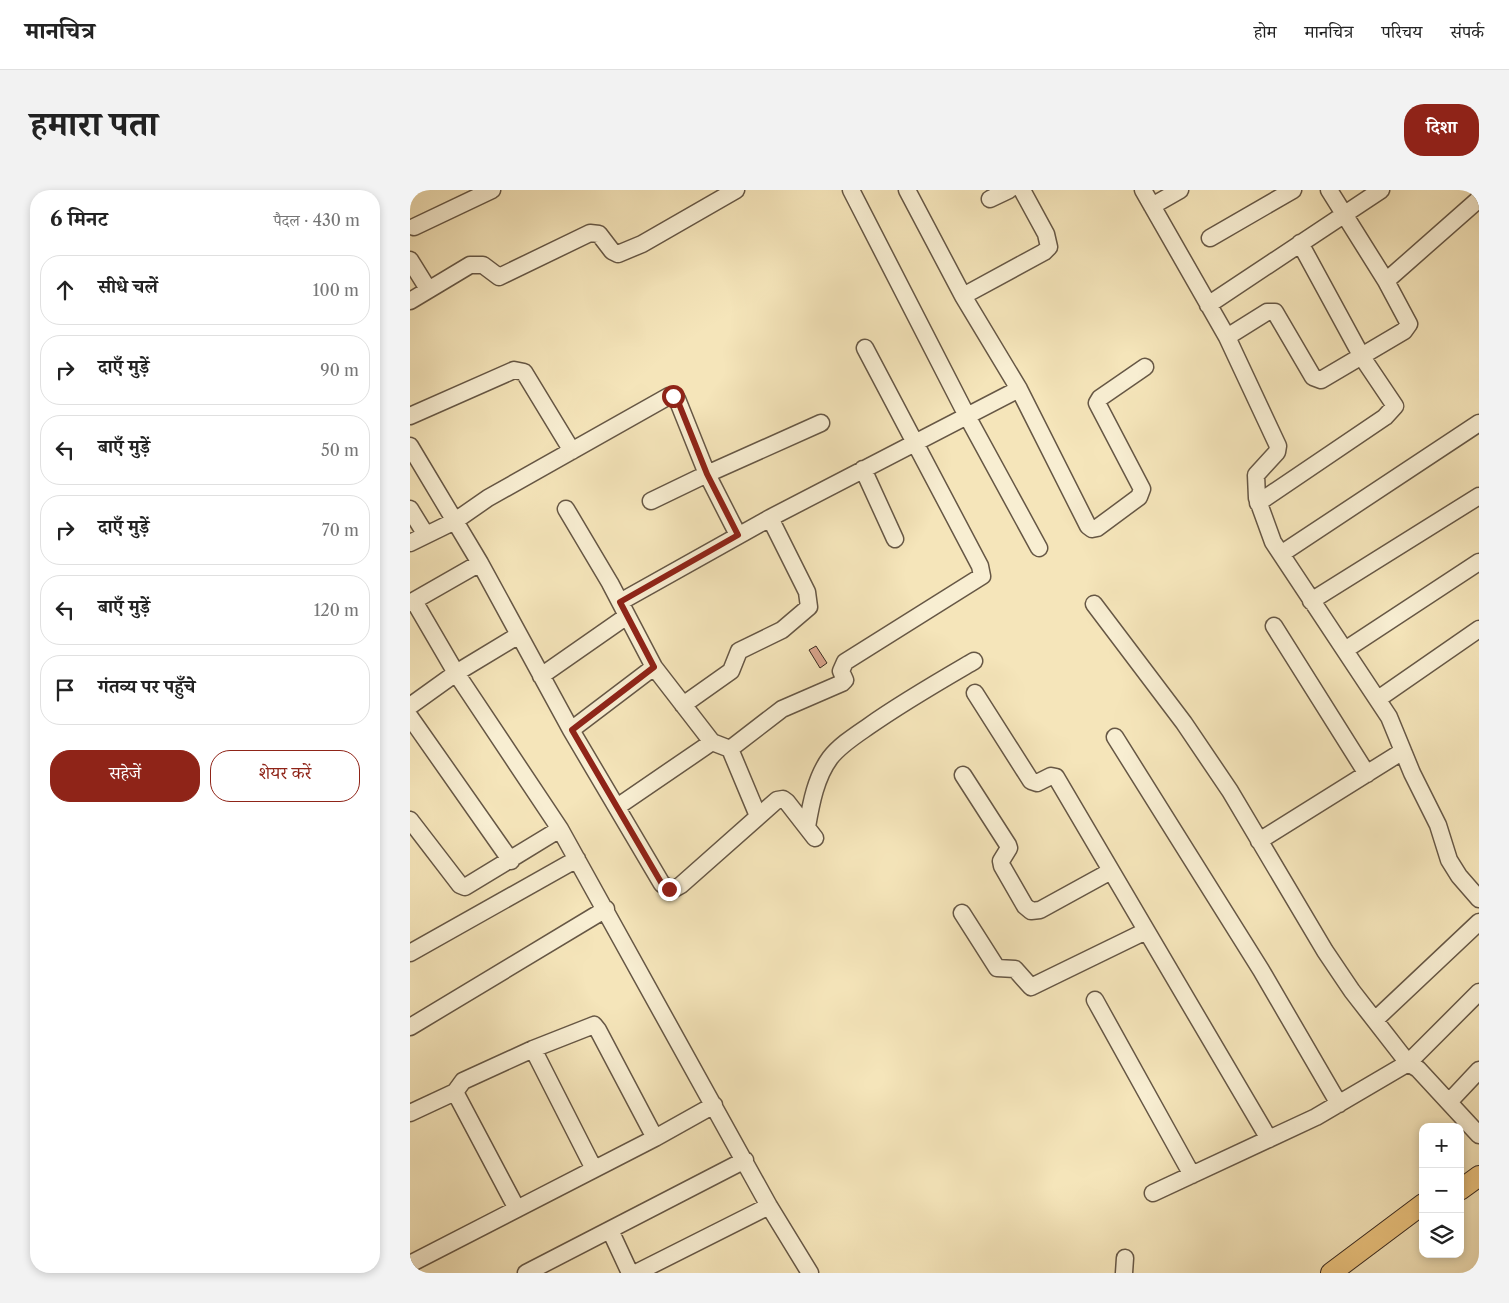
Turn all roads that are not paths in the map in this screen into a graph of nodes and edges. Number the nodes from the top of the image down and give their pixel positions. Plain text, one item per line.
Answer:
1 (492, 190) edge
2 (736, 190) edge
3 (851, 190) edge
4 (907, 190) edge
5 (1008, 190) edge
6 (1022, 190) edge
7 (1143, 190) edge
8 (1180, 190) edge
9 (1293, 190) edge
10 (1329, 190) edge
11 (1381, 190) edge
12 (990, 199) dead end
13 (1479, 199) edge
14 (1152, 206) junction
15 (1344, 214) junction
16 (411, 225) edge
17 (1210, 238) dead end
18 (1300, 243) junction
19 (410, 260) edge
20 (1386, 281) junction
21 (428, 289) junction
22 (963, 296) junction
23 (410, 301) edge
24 (1208, 305) junction
25 (1227, 337) junction
26 (865, 348) dead end
27 (1362, 357) junction
28 (1145, 367) dead end
29 (1019, 389) junction
30 (410, 416) edge
31 (967, 416) junction
32 (821, 423) dead end
33 (1479, 423) edge
34 (916, 442) junction
35 (410, 446) edge
36 (572, 451) junction
37 (862, 469) junction
38 (707, 474) junction
39 (1479, 496) edge
40 (651, 501) dead end
41 (1258, 503) junction
42 (410, 509) edge
43 (566, 509) dead end
44 (770, 518) junction
45 (455, 521) junction
46 (426, 535) junction
47 (738, 535) junction
48 (895, 539) dead end
49 (410, 543) edge
50 (1039, 548) dead end
51 (1281, 554) junction
52 (1479, 562) edge
53 (480, 563) junction
54 (1311, 601) junction
55 (412, 602) edge
56 (1094, 604) dead end
57 (624, 609) junction
58 (1274, 626) dead end
59 (1479, 629) edge
60 (518, 635) junction
61 (1345, 650) junction
62 (974, 661) dead end
63 (654, 667) junction
64 (456, 673) junction
65 (541, 676) junction
66 (975, 693) dead end
67 (1378, 699) junction
68 (683, 705) junction
69 (410, 706) edge
70 (410, 717) edge
71 (572, 730) junction
72 (1115, 737) dead end
73 (712, 742) junction
74 (730, 750) junction
75 (1403, 751) junction
76 (1367, 774) junction
77 (963, 775) dead end
78 (617, 807) junction
79 (758, 816) junction
80 (410, 820) edge
81 (560, 829) junction
82 (1259, 840) junction
83 (577, 859) junction
84 (510, 860) junction
85 (1111, 871) junction
86 (1479, 899) edge
87 (606, 909) junction
88 (962, 913) dead end
89 (1479, 922) edge
90 (1146, 931) junction
91 (410, 953) edge
92 (1479, 992) edge
93 (1095, 1000) dead end
94 (1375, 1020) junction
95 (410, 1027) edge
96 (533, 1049) junction
97 (1408, 1063) junction
98 (1479, 1070) edge
99 (455, 1092) junction
100 (1449, 1102) junction
101 (1339, 1104) junction
102 (714, 1105) junction
103 (410, 1113) edge
104 (1479, 1136) edge
105 (655, 1138) junction
106 (1269, 1139) junction
107 (745, 1160) junction
108 (1479, 1161) edge
109 (594, 1170) junction
110 (1192, 1175) junction
111 (1470, 1182) edge
112 (1153, 1193) dead end
113 (769, 1206) junction
114 (1419, 1207) edge
115 (517, 1209) junction
116 (1419, 1222) edge
117 (610, 1230) junction
118 (410, 1264) edge
119 (526, 1273) edge
120 (630, 1273) edge
121 (636, 1273) edge
122 (810, 1273) edge
123 (1331, 1273) edge
124 (1350, 1273) edge

1 - 16 street
2 - 21 street
3 - 31 street
4 - 22 street
5 - 12 street
6 - 22 street
7 - 14 street
8 - 14 street
9 - 17 street
10 - 15 street
11 - 15 street
13 - 20 street
14 - 24 street
15 - 18 street
15 - 20 street
18 - 24 street
18 - 27 street
19 - 21 street
20 - 27 street
21 - 23 street
22 - 29 street
24 - 25 street
25 - 27 street
25 - 41 street
26 - 34 street
27 - 41 street
28 - 29 street
29 - 31 street
30 - 36 street
31 - 34 street
31 - 50 street
32 - 38 street
33 - 51 street
34 - 37 street
34 - 74 street
35 - 45 street
36 - 38 street
36 - 45 street
37 - 44 street
37 - 48 street
38 - 40 street
38 - 47 street
39 - 54 street
41 - 51 street
42 - 46 street
43 - 57 street
44 - 47 street
44 - 68 street
45 - 46 street
45 - 53 street
46 - 49 street
47 - 57 street
51 - 54 street
52 - 61 street
53 - 55 street
53 - 60 street
54 - 61 street
55 - 64 street
56 - 82 street
57 - 63 street
57 - 65 street
58 - 76 street
59 - 67 street
60 - 64 street
60 - 65 street
61 - 67 street
62 - 79 street
63 - 68 street
63 - 71 street
64 - 69 street
64 - 81 street
65 - 71 street
66 - 85 street
67 - 75 street
68 - 73 street
70 - 84 street
71 - 78 street
72 - 101 street
73 - 74 street
73 - 78 street
74 - 79 street
75 - 76 street
75 - 86 street
76 - 82 street
77 - 85 street
78 - 79 street
80 - 84 street
81 - 83 street
81 - 84 street
82 - 94 street
83 - 87 street
83 - 91 street
85 - 90 street
87 - 95 street
87 - 102 street
88 - 90 street
89 - 94 street
90 - 106 street
92 - 97 street
93 - 110 street
94 - 97 street
96 - 99 street
96 - 105 street
96 - 109 street
97 - 100 street
97 - 101 street
98 - 100 street
99 - 103 street
99 - 115 street
100 - 104 street
101 - 106 street
102 - 105 street
102 - 107 street
105 - 109 street
106 - 110 street
107 - 113 street
107 - 117 street
108 - 111 main road
109 - 115 street
110 - 112 street
113 - 121 street
113 - 122 street
114 - 123 main road
115 - 118 street
116 - 124 main road
117 - 119 street
117 - 120 street

